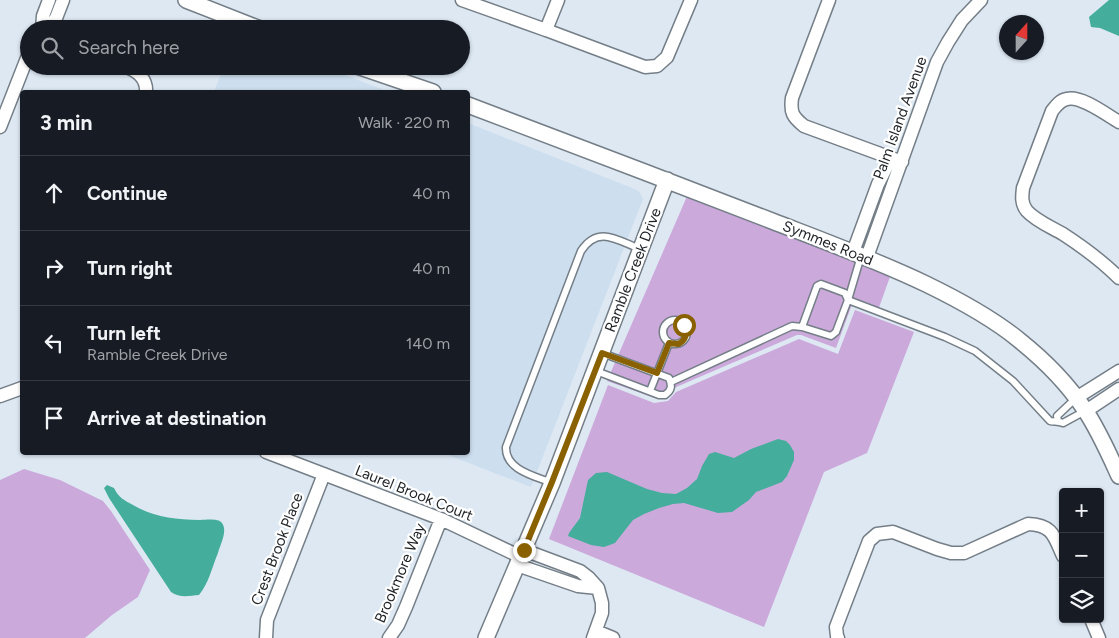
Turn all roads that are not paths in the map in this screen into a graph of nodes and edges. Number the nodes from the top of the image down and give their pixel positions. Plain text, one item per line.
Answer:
1 (49, 0) edge
2 (64, 0) edge
3 (186, 0) edge
4 (462, 0) edge
5 (558, 0) edge
6 (691, 0) edge
7 (829, 0) edge
8 (981, 0) edge
9 (43, 20) edge
10 (54, 20) edge
11 (237, 20) edge
12 (546, 30) junction
13 (20, 75) edge
14 (141, 75) edge
15 (383, 75) edge
16 (146, 90) edge
17 (427, 90) edge
18 (470, 106) edge
19 (1119, 122) edge
20 (0, 127) edge
21 (896, 160) junction
22 (667, 180) junction
23 (874, 193) junction
24 (888, 198) junction
25 (642, 249) junction
26 (860, 255) junction
27 (1119, 278) edge
28 (848, 300) junction
29 (802, 327) junction
30 (669, 343) dead end
31 (602, 353) junction
32 (594, 370) junction
33 (1119, 371) edge
34 (657, 373) junction
35 (670, 382) junction
36 (20, 389) edge
37 (1119, 389) edge
38 (650, 391) junction
39 (0, 396) edge
40 (1076, 398) junction
41 (1086, 411) junction
42 (1058, 421) junction
43 (274, 455) edge
44 (324, 474) junction
45 (1119, 476) edge
46 (552, 482) junction
47 (441, 520) junction
48 (1059, 548) edge
49 (521, 557) junction
50 (1092, 623) edge
51 (594, 635) edge
52 (266, 638) edge
53 (389, 638) edge
54 (486, 638) edge
55 (613, 638) edge
56 (838, 638) edge
57 (1099, 638) edge

1 - 9 street
2 - 10 street
3 - 11 street
4 - 12 street
5 - 12 street
6 - 12 street
7 - 21 street
8 - 21 street, Palm Island Avenue
13 - 20 street
14 - 16 street
15 - 17 street
18 - 22 street, Symmes Road
19 - 27 street
21 - 23 street, Palm Island Avenue
21 - 24 street, Palm Island Avenue
22 - 25 street, Ramble Creek Drive
22 - 26 street, Symmes Road
23 - 24 street
23 - 26 street, Palm Island Avenue
24 - 26 street, Palm Island Avenue
25 - 31 street, Ramble Creek Drive
25 - 46 lane
26 - 28 lane
26 - 40 street, Symmes Road
28 - 29 lane
28 - 29 lane
28 - 42 lane
29 - 35 lane
30 - 34 lane
31 - 32 street, Ramble Creek Drive
31 - 34 lane
32 - 38 lane
32 - 46 street, Ramble Creek Drive
33 - 40 street
34 - 35 lane
34 - 38 lane
35 - 38 lane
36 - 39 street
37 - 41 street
40 - 41 street, Symmes Road
40 - 42 lane
41 - 42 lane
41 - 45 street, Symmes Road
43 - 44 street, Laurel Brook Court
44 - 47 street, Laurel Brook Court
44 - 52 street, Crest Brook Place
46 - 49 street, Ramble Creek Drive
47 - 49 street, Laurel Brook Court
47 - 53 street, Brookmore Way
48 - 56 street
49 - 51 street, Laurel Brook Court
49 - 54 street, Ramble Creek Drive
50 - 57 street
51 - 55 street, Laurel Brook Court

